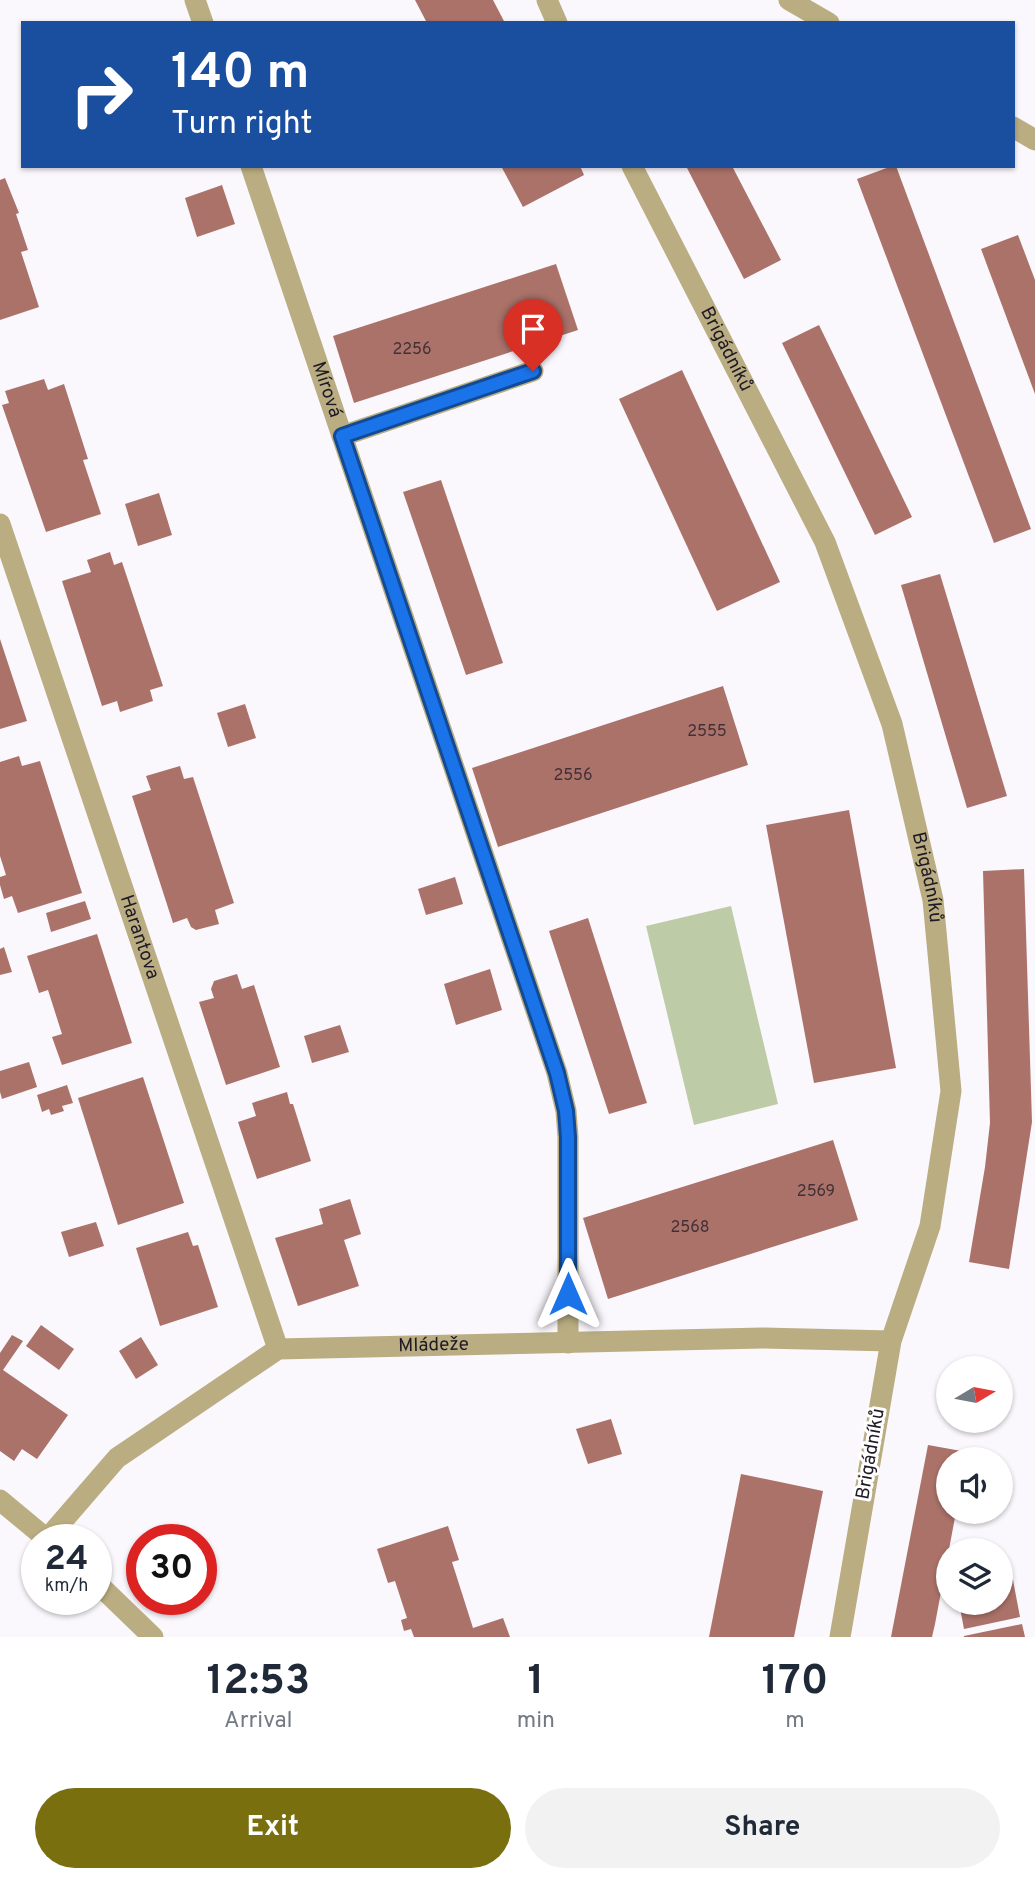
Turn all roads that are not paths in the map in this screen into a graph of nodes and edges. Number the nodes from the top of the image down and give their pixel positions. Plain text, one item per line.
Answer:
1 (195, 0) edge
2 (547, 0) edge
3 (789, 0) edge
4 (202, 21) edge
5 (555, 21) edge
6 (826, 21) edge
7 (1015, 128) edge
8 (1035, 140) edge
9 (252, 168) edge
10 (633, 168) edge
11 (533, 371) dead end
12 (342, 436) junction
13 (0, 524) edge
14 (891, 1341) junction
15 (568, 1343) junction
16 (278, 1349) junction
17 (0, 1500) edge
18 (28, 1524) edge
19 (61, 1524) edge
20 (112, 1597) edge
21 (153, 1637) edge
22 (840, 1637) edge

1 - 4 street
2 - 5 street
3 - 6 street
7 - 8 street
9 - 12 street, Mírová
10 - 14 street, Brigádníků
11 - 12 street
12 - 15 street, Mírová
13 - 16 street, Harantova
14 - 15 street, Mládeže
14 - 22 street, Brigádníků
15 - 16 street, Mládeže
16 - 19 street
17 - 18 street
20 - 21 street

